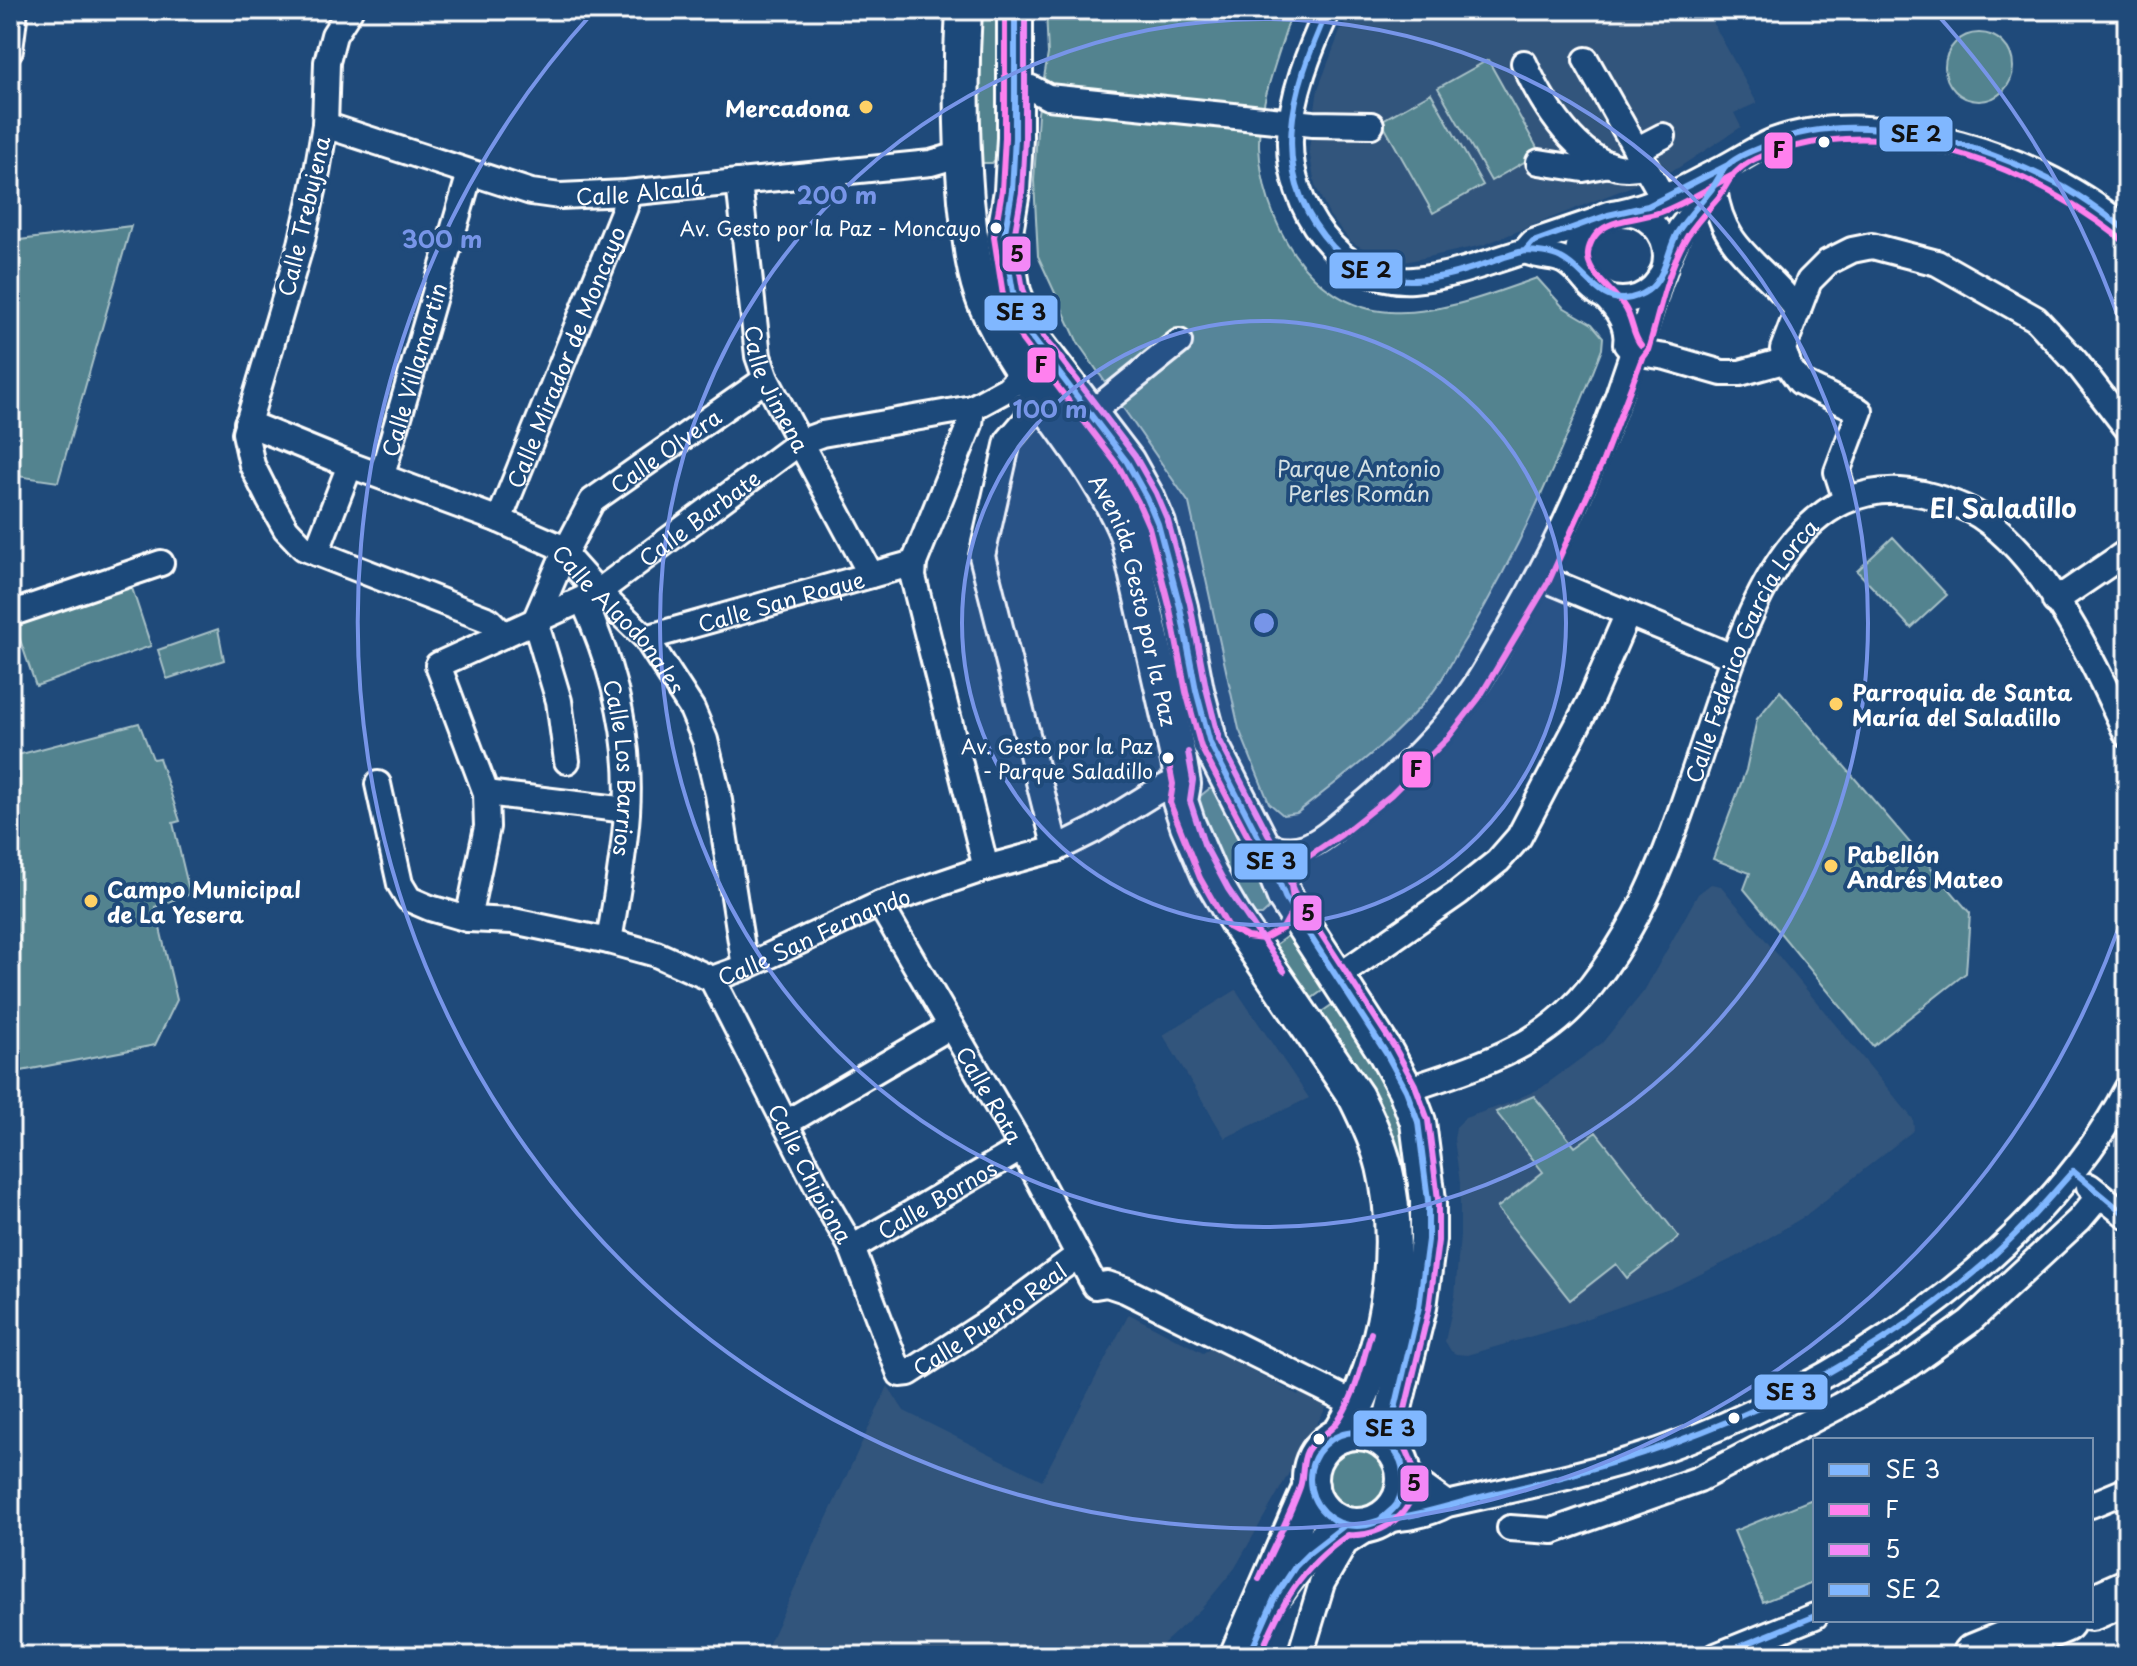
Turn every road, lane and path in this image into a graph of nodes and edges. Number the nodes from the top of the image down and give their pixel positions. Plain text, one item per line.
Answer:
1 (15, 10) edge
2 (350, 10) edge
3 (964, 10) edge
4 (1015, 10) edge
5 (1328, 10) edge
6 (10, 50) edge
7 (1586, 60) dead end
8 (1524, 63) dead end
9 (1031, 88) dead end
10 (1292, 122) junction
11 (325, 125) junction
12 (1371, 125) dead end
13 (1663, 136) dead end
14 (1013, 151) junction
15 (962, 154) junction
16 (1640, 158) junction
17 (1539, 162) dead end
18 (1609, 164) junction
19 (1726, 166) junction
20 (470, 173) junction
21 (739, 182) junction
22 (1714, 188) junction
23 (626, 193) junction
24 (1664, 199) junction
25 (1608, 216) junction
26 (2127, 231) edge
27 (1525, 251) junction
28 (1663, 270) junction
29 (1594, 288) junction
30 (1798, 311) junction
31 (1179, 342) dead end
32 (1633, 352) junction
33 (1787, 360) junction
34 (1021, 363) junction
35 (766, 379) junction
36 (1043, 400) junction
37 (972, 408) junction
38 (1091, 413) junction
39 (247, 423) junction
40 (2127, 428) edge
41 (800, 442) junction
42 (350, 465) junction
43 (382, 475) junction
44 (1846, 500) junction
45 (499, 520) junction
46 (2127, 552) edge
47 (316, 553) junction
48 (564, 554) junction
49 (161, 563) dead end
50 (914, 563) junction
51 (871, 575) junction
52 (1540, 577) junction
53 (590, 596) junction
54 (2055, 601) junction
55 (1628, 613) junction
56 (10, 614) edge
57 (535, 621) junction
58 (504, 635) junction
59 (646, 638) junction
60 (1733, 657) junction
61 (2127, 735) edge
62 (567, 761) dead end
63 (1228, 778) junction
64 (378, 784) dead end
65 (1183, 784) junction
66 (486, 793) junction
67 (627, 810) junction
68 (1260, 841) junction
69 (1056, 849) junction
70 (1298, 851) junction
71 (986, 868) junction
72 (1283, 890) junction
73 (880, 904) junction
74 (468, 919) junction
75 (1236, 920) junction
76 (609, 941) junction
77 (745, 967) junction
78 (1336, 978) junction
79 (712, 979) junction
80 (951, 1026) junction
81 (2127, 1089) edge
82 (1406, 1090) junction
83 (786, 1123) junction
84 (1022, 1148) junction
85 (2073, 1171) junction
86 (2100, 1195) junction
87 (2127, 1216) edge
88 (852, 1248) junction
89 (1077, 1256) junction
90 (900, 1374) joint
91 (1357, 1405) junction
92 (1340, 1435) junction
93 (1398, 1460) junction
94 (1311, 1486) junction
95 (2127, 1490) edge
96 (1447, 1504) junction
97 (2093, 1504) edge
98 (1367, 1523) junction
99 (1510, 1528) dead end
100 (2127, 1592) edge
101 (2093, 1607) edge
102 (1813, 1617) edge
103 (2058, 1622) edge
104 (1237, 1656) edge
105 (1249, 1656) edge
106 (1300, 1656) edge
107 (1716, 1656) edge
108 (1975, 1656) edge

1 - 6 street
2 - 11 street, Calle Trebujena
3 - 15 main road, Avenida Gesto por la Paz
4 - 14 main road, Avenida Gesto por la Paz
5 - 10 street
7 - 16 street
8 - 18 street
9 - 10 street
10 - 12 street
10 - 27 street
11 - 20 street, Calle Alcalá
11 - 39 street, Calle Trebujena
13 - 16 street
14 - 15 main road
14 - 38 main road, Avenida Gesto por la Paz
15 - 21 street, Calle Alcalá
15 - 34 main road, Avenida Gesto por la Paz
16 - 18 street
16 - 24 street
17 - 18 street
19 - 22 street
19 - 24 street
19 - 26 street
20 - 23 street, Calle Alcalá
20 - 43 street, Calle Villamartin
21 - 23 street, Calle Alcalá
21 - 35 street, Calle Jimena
22 - 28 street
22 - 30 street
23 - 45 street, Calle Mirador de Moncayo
24 - 25 street
25 - 27 street
25 - 28 street
25 - 29 street
27 - 29 street
28 - 29 street
28 - 32 street
29 - 32 street
30 - 33 street
30 - 40 street
31 - 38 street
32 - 33 street
32 - 52 street
33 - 44 street
34 - 36 main road, Avenida Gesto por la Paz
34 - 37 street, Calle Barbate
35 - 41 street, Calle Jimena
35 - 48 street, Calle Olvera
36 - 65 main road, Avenida Gesto por la Paz
36 - 69 street
37 - 41 street, Calle Barbate
37 - 50 street
38 - 63 main road, Avenida Gesto por la Paz
39 - 42 street, Calle Algodonales
39 - 47 street
41 - 51 street, Calle Jimena
41 - 53 street, Calle Barbate
42 - 43 street, Calle Algodonales
42 - 47 street
43 - 45 street, Calle Algodonales
44 - 54 street, Calle Federico García Lorca
44 - 60 street, Calle Federico García Lorca
45 - 48 street, Calle Algodonales
46 - 54 street
47 - 58 street
48 - 53 street, Calle Algodonales
48 - 57 street, Calle Olvera
49 - 56 street
50 - 51 street, Calle San Roque
50 - 71 street
51 - 59 street, Calle San Roque
52 - 55 street
52 - 70 street
53 - 57 street, Calle Barbate
53 - 59 street, Calle Algodonales
53 - 67 street, Calle Los Barrios
54 - 61 street, Calle Federico García Lorca
55 - 60 street
55 - 78 street
57 - 58 street, Calle Barbate
57 - 62 street
58 - 66 street, Calle Barbate
59 - 77 street, Calle Algodonales
60 - 82 street, Calle Federico García Lorca
63 - 65 main road
63 - 68 main road, Avenida Gesto por la Paz
64 - 74 street, Calle San Fernando
65 - 69 street, Calle San Fernando
65 - 75 main road, Avenida Gesto por la Paz
66 - 67 street
66 - 74 street
67 - 76 street, Calle Los Barrios
68 - 70 street
68 - 72 main road, Avenida Gesto por la Paz
69 - 71 street, Calle San Fernando
70 - 72 street
71 - 73 street, Calle San Fernando
72 - 75 main road
72 - 78 main road, Avenida Gesto por la Paz
73 - 77 street, Calle San Fernando
73 - 80 street, Calle Rota
74 - 76 street, Calle San Fernando
75 - 91 main road, Avenida Gesto por la Paz
76 - 79 street, Calle San Fernando
77 - 79 street, Calle San Fernando
78 - 82 main road, Avenida Gesto por la Paz
79 - 83 street, Calle Chipiona
80 - 83 street
80 - 84 street, Calle Rota
81 - 85 street
82 - 93 main road, Avenida Gesto por la Paz
83 - 88 street, Calle Chipiona
84 - 88 street, Calle Bornos
84 - 89 street, Calle Rota
85 - 86 street
85 - 96 street
86 - 87 street
86 - 99 street
88 - 90 street, Calle Chipiona
89 - 90 street, Calle Puerto Real
89 - 91 street, Calle Rota
91 - 92 main road, Avenida Gesto por la Paz
92 - 93 main road
92 - 94 main road
93 - 96 street
93 - 98 main road
94 - 98 main road
94 - 104 main road
95 - 97 street
96 - 98 street
98 - 105 main road
98 - 106 street
100 - 101 highway
102 - 107 street
103 - 108 highway

